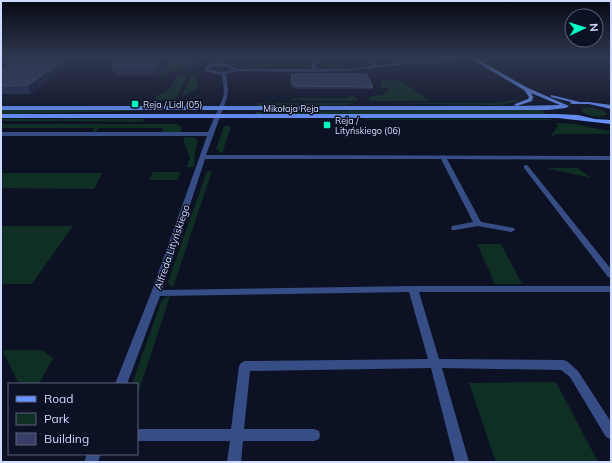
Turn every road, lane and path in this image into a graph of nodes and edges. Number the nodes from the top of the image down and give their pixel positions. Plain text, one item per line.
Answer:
1 (225, 80) edge
2 (510, 80) edge
3 (526, 89) junction
4 (578, 102) junction
5 (567, 106) junction
6 (610, 107) edge
7 (1, 108) edge
8 (221, 108) junction
9 (507, 108) junction
10 (1, 116) edge
11 (218, 116) junction
12 (582, 118) junction
13 (611, 123) edge
14 (1, 134) edge
15 (210, 134) junction
16 (203, 157) junction
17 (444, 158) junction
18 (611, 158) edge
19 (526, 167) dead end
20 (478, 224) junction
21 (455, 228) dead end
22 (511, 230) dead end
23 (611, 275) edge
24 (414, 289) junction
25 (610, 290) edge
26 (156, 293) junction
27 (435, 363) junction
28 (121, 383) edge
29 (611, 433) edge
30 (138, 435) edge
31 (237, 435) junction
32 (314, 435) dead end
33 (234, 462) edge
34 (462, 462) edge

1 - 8 street, Alfreda Lityńskiego
2 - 3 street
3 - 4 street
3 - 5 street
3 - 9 street
4 - 5 street, Mikołaja Reja
4 - 6 street
5 - 9 street, Mikołaja Reja
5 - 12 street
7 - 8 street, Mikołaja Reja
8 - 9 street, Mikołaja Reja
8 - 11 street, Alfreda Lityńskiego
10 - 11 street, Mikołaja Reja
11 - 12 street, Mikołaja Reja
11 - 15 street, Alfreda Lityńskiego
12 - 13 street, Mikołaja Reja
14 - 15 street
15 - 16 street, Alfreda Lityńskiego
16 - 17 street
16 - 26 street, Alfreda Lityńskiego
17 - 18 street
17 - 20 street
19 - 23 street
20 - 21 street
20 - 22 street
24 - 25 street
24 - 26 street
24 - 27 street
26 - 28 street, Alfreda Lityńskiego
27 - 29 street
27 - 31 street
27 - 34 street
30 - 31 street
31 - 32 street
31 - 33 street

